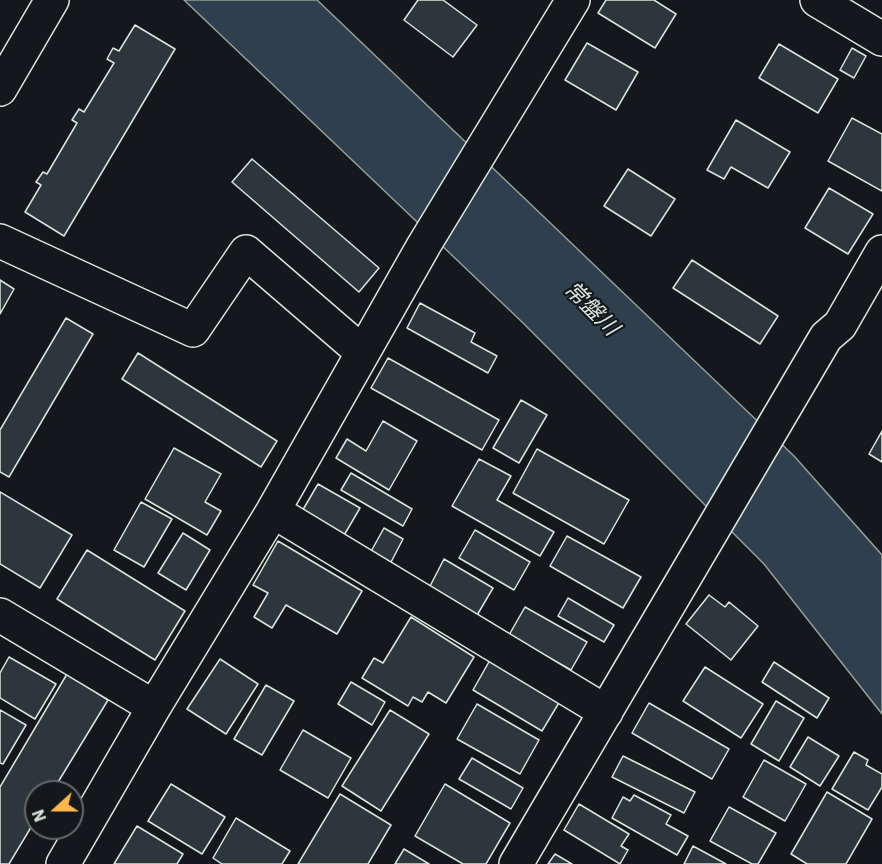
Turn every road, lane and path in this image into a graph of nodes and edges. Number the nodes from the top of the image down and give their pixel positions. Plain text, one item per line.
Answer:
1 (52, 0) edge
2 (573, 0) edge
3 (817, 0) edge
4 (882, 39) edge
5 (0, 88) edge
6 (0, 241) edge
7 (882, 252) edge
8 (362, 352) junction
9 (273, 511) junction
10 (0, 615) edge
11 (154, 707) junction
12 (606, 712) junction
13 (63, 864) edge
14 (516, 864) edge

1 - 5 street
2 - 8 street
3 - 4 street
6 - 8 street
7 - 12 street
8 - 9 street
9 - 11 street
9 - 12 street
10 - 11 street
11 - 13 street
12 - 14 street

